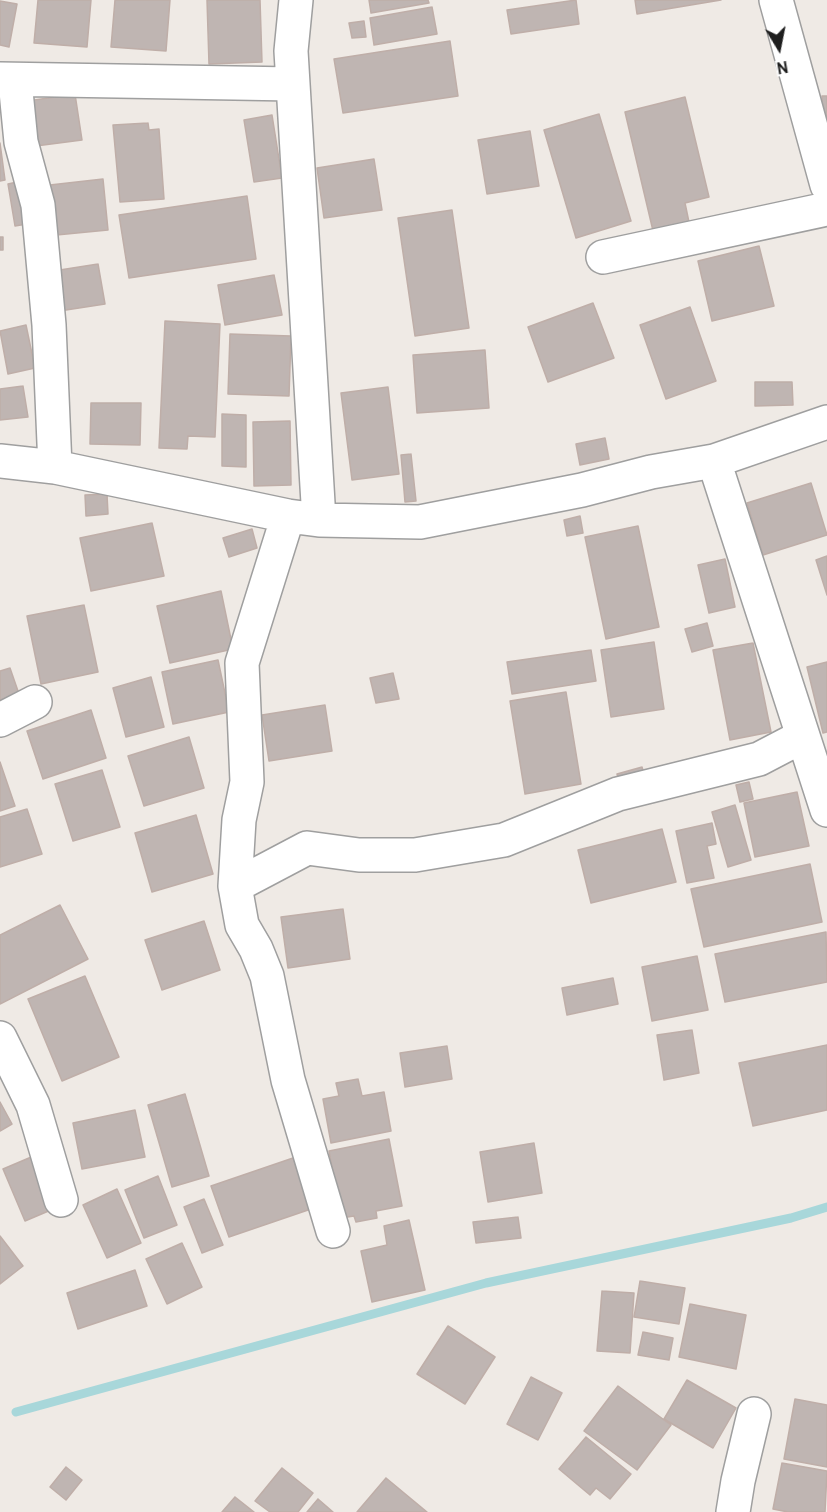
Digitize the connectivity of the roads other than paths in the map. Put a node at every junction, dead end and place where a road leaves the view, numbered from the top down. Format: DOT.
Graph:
graph roads {
  1 [pos="296,0"];
  2 [pos="776,0"];
  3 [pos="7,80"];
  4 [pos="293,84"];
  5 [pos="827,185"];
  6 [pos="827,209"];
  7 [pos="603,257"];
  8 [pos="827,422"];
  9 [pos="0,461"];
  10 [pos="714,461"];
  11 [pos="55,466"];
  12 [pos="304,518"];
  13 [pos="35,702"];
  14 [pos="0,720"];
  15 [pos="803,736"];
  16 [pos="827,810"];
  17 [pos="235,886"];
  18 [pos="0,1038"];
  19 [pos="62,1200"];
  20 [pos="333,1231"];
  21 [pos="754,1414"];
  22 [pos="733,1512"];
  1 -- 4 [label="street"];
  2 -- 5 [label="street"];
  3 -- 4 [label="street"];
  3 -- 11 [label="street"];
  4 -- 12 [label="street"];
  6 -- 7 [label="street"];
  8 -- 10 [label="street"];
  9 -- 11 [label="street"];
  10 -- 12 [label="street"];
  10 -- 15 [label="street"];
  11 -- 12 [label="street"];
  12 -- 17 [label="street"];
  13 -- 14 [label="street"];
  15 -- 16 [label="street"];
  15 -- 17 [label="street"];
  17 -- 20 [label="street"];
  18 -- 19 [label="street"];
  21 -- 22 [label="street"];
}
